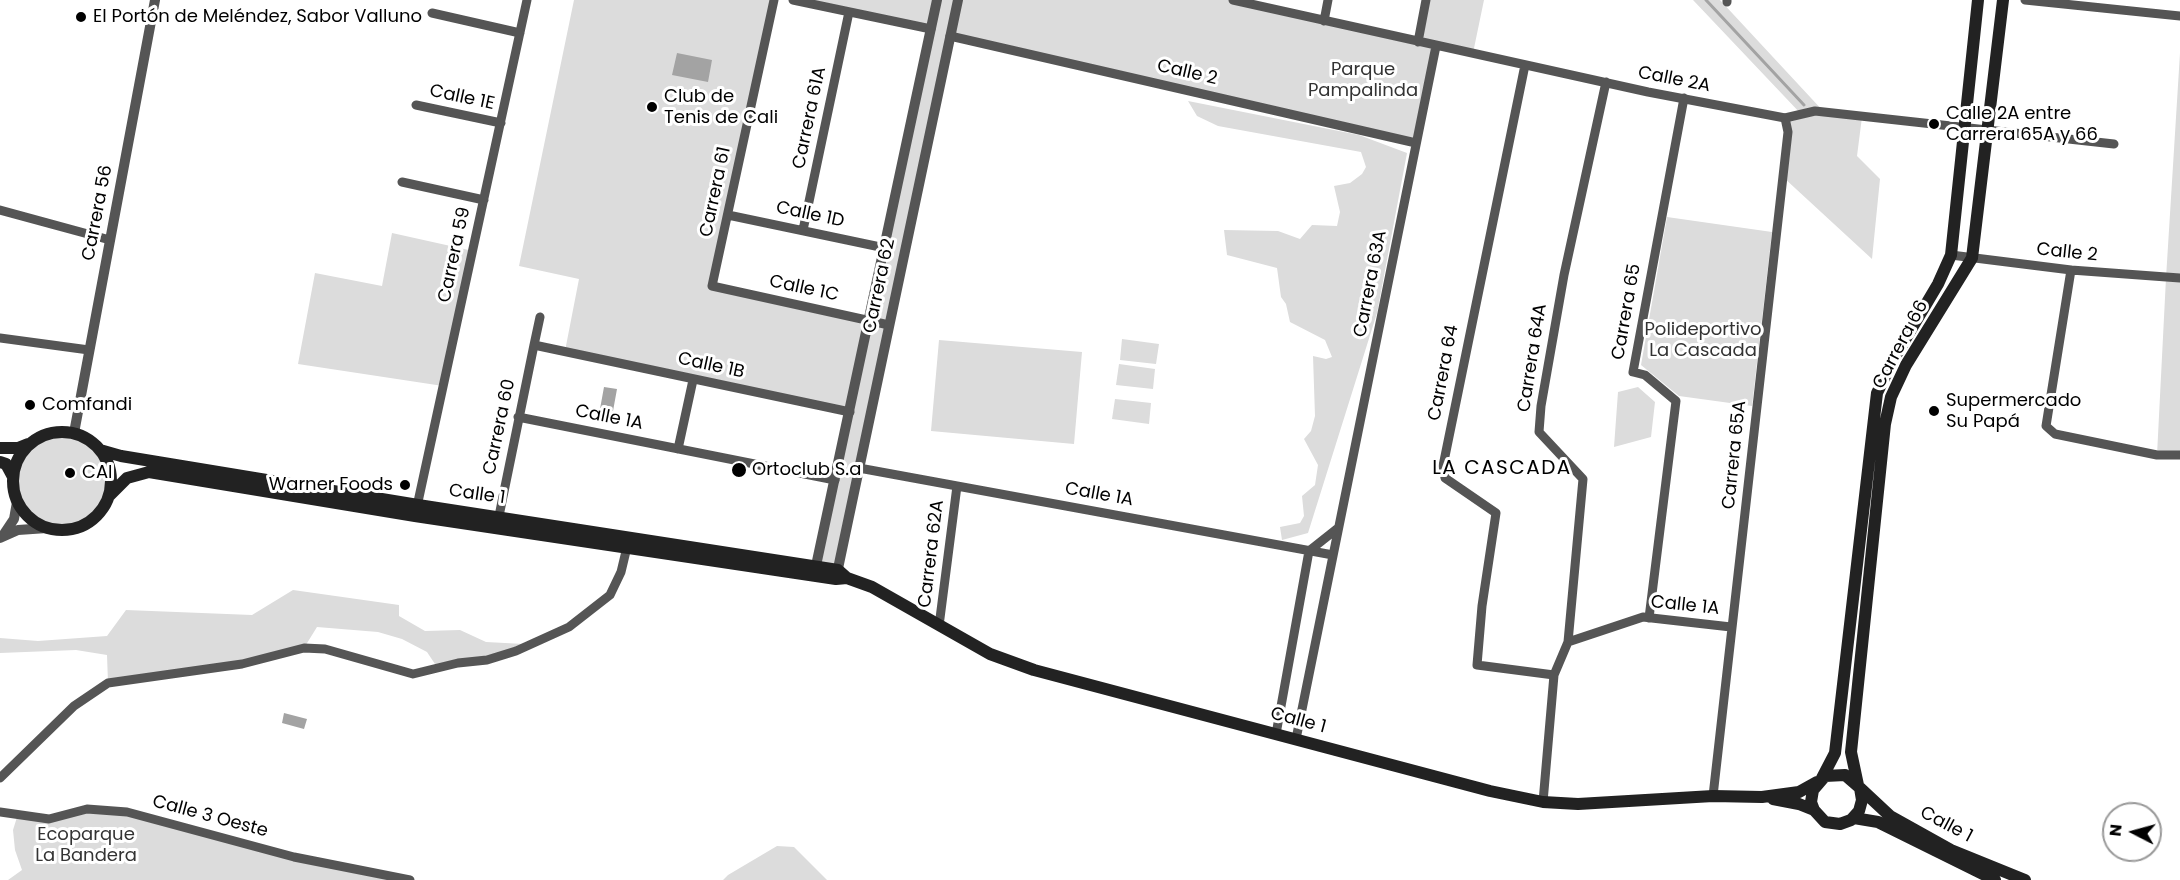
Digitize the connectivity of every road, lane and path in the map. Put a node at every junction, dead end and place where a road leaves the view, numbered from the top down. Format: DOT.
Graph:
graph roads {
  1 [pos="155,0"];
  2 [pos="527,0"];
  3 [pos="774,0"];
  4 [pos="793,0"];
  5 [pos="937,0"];
  6 [pos="958,0"];
  7 [pos="1235,0"];
  8 [pos="1328,0"];
  9 [pos="1426,0"];
  10 [pos="1978,0"];
  11 [pos="2003,0"];
  12 [pos="2025,0"];
  13 [pos="2094,4"];
  14 [pos="849,12"];
  15 [pos="432,13"];
  16 [pos="2180,16"];
  17 [pos="1324,21"];
  18 [pos="931,29"];
  19 [pos="520,33"];
  20 [pos="951,36"];
  21 [pos="1418,42"];
  22 [pos="1436,46"];
  23 [pos="1525,65"];
  24 [pos="1606,82"];
  25 [pos="1684,98"];
  26 [pos="416,105"];
  27 [pos="1785,118"];
  28 [pos="501,123"];
  29 [pos="1964,127"];
  30 [pos="1987,130"];
  31 [pos="907,143"];
  32 [pos="1416,143"];
  33 [pos="2114,144"];
  34 [pos="927,147"];
  35 [pos="402,182"];
  36 [pos="484,200"];
  37 [pos="0,210"];
  38 [pos="728,215"];
  39 [pos="803,230"];
  40 [pos="110,240"];
  41 [pos="885,248"];
  42 [pos="1951,255"];
  43 [pos="1972,258"];
  44 [pos="2071,270"];
  45 [pos="2180,278"];
  46 [pos="712,286"];
  47 [pos="540,317"];
  48 [pos="870,321"];
  49 [pos="889,326"];
  50 [pos="0,338"];
  51 [pos="534,345"];
  52 [pos="89,350"];
  53 [pos="693,380"];
  54 [pos="850,412"];
  55 [pos="518,417"];
  56 [pos="74,433"];
  57 [pos="32,442"];
  58 [pos="0,448"];
  59 [pos="678,449"];
  60 [pos="100,450"];
  61 [pos="2180,455"];
  62 [pos="0,462"];
  63 [pos="858,468"];
  64 [pos="13,477"];
  65 [pos="836,480"];
  66 [pos="957,486"];
  67 [pos="109,496"];
  68 [pos="17,502"];
  69 [pos="416,511"];
  70 [pos="499,516"];
  71 [pos="47,528"];
  72 [pos="1338,528"];
  73 [pos="0,538"];
  74 [pos="627,548"];
  75 [pos="1309,550"];
  76 [pos="1333,555"];
  77 [pos="815,571"];
  78 [pos="840,576"];
  79 [pos="1649,618"];
  80 [pos="939,626"];
  81 [pos="1731,627"];
  82 [pos="1568,642"];
  83 [pos="1554,675"];
  84 [pos="1276,734"];
  85 [pos="1296,739"];
  86 [pos="0,778"];
  87 [pos="1820,780"];
  88 [pos="1859,787"];
  89 [pos="1713,796"];
  90 [pos="1762,797"];
  91 [pos="1543,801"];
  92 [pos="1814,810"];
  93 [pos="0,812"];
  94 [pos="1854,818"];
  95 [pos="410,880"];
  96 [pos="1995,880"];
  97 [pos="2025,880"];
  1 -- 40 [label="street, Carrera 56"];
  2 -- 19 [label="street, Carrera 59"];
  3 -- 38 [label="street, Carrera 61"];
  4 -- 14 [label="street"];
  5 -- 18 [label="street, Carrera 62"];
  6 -- 20 [label="street, Carrera 62"];
  7 -- 17 [label="street, Calle 2A"];
  8 -- 17 [label="street"];
  9 -- 21 [label="street"];
  10 -- 29 [label="main road, Carrera 66"];
  11 -- 30 [label="main road, Carrera 66"];
  12 -- 13 [label="street"];
  13 -- 16 [label="street"];
  14 -- 18 [label="street"];
  14 -- 39 [label="street, Carrera 61A"];
  15 -- 19 [label="street"];
  17 -- 21 [label="street, Calle 2A"];
  18 -- 31 [label="street, Carrera 62"];
  19 -- 28 [label="street, Carrera 59"];
  20 -- 32 [label="street, Calle 2"];
  20 -- 34 [label="street, Carrera 62"];
  21 -- 22 [label="street, Calle 2A"];
  22 -- 23 [label="street, Calle 2A"];
  22 -- 32 [label="street, Carrera 63A"];
  23 -- 24 [label="street, Calle 2A"];
  23 -- 83 [label="street, Carrera 64"];
  24 -- 25 [label="street, Calle 2A"];
  24 -- 82 [label="street, Carrera 64A"];
  25 -- 27 [label="street, Calle 2A"];
  25 -- 79 [label="street, Carrera 65"];
  26 -- 28 [label="street, Calle 1E"];
  27 -- 29 [label="street, Calle 2A"];
  27 -- 81 [label="street, Carrera 65A"];
  28 -- 36 [label="street, Carrera 59"];
  29 -- 30 [label="street, Calle 2A"];
  29 -- 42 [label="main road, Carrera 66"];
  30 -- 33 [label="street, Calle 2A"];
  30 -- 43 [label="main road, Carrera 66"];
  31 -- 34 [label="street"];
  31 -- 41 [label="street, Carrera 62"];
  32 -- 72 [label="street, Carrera 63A"];
  34 -- 49 [label="street, Carrera 62"];
  35 -- 36 [label="street"];
  36 -- 69 [label="street, Carrera 59"];
  37 -- 40 [label="street"];
  38 -- 39 [label="street, Calle 1D"];
  38 -- 46 [label="street, Carrera 61"];
  39 -- 41 [label="street, Calle 1D"];
  40 -- 52 [label="street, Carrera 56"];
  41 -- 48 [label="street, Carrera 62"];
  42 -- 43 [label="street, Calle 2"];
  42 -- 87 [label="main road, Carrera 66"];
  43 -- 44 [label="street, Calle 2"];
  43 -- 88 [label="main road, Carrera 66"];
  44 -- 45 [label="street, Calle 2"];
  44 -- 61 [label="street"];
  46 -- 48 [label="street, Calle 1C"];
  47 -- 51 [label="street, Carrera 60"];
  48 -- 49 [label="street, Calle 1C"];
  48 -- 54 [label="street, Carrera 62"];
  49 -- 63 [label="street, Carrera 62"];
  50 -- 52 [label="street"];
  51 -- 53 [label="street, Calle 1B"];
  51 -- 55 [label="street, Carrera 60"];
  52 -- 56 [label="street, Carrera 56"];
  53 -- 54 [label="street, Calle 1B"];
  53 -- 59 [label="street"];
  54 -- 65 [label="street, Carrera 62"];
  55 -- 59 [label="street, Calle 1A"];
  55 -- 70 [label="street, Carrera 60"];
  56 -- 57 [label="main road"];
  56 -- 60 [label="main road"];
  57 -- 58 [label="main road"];
  57 -- 64 [label="main road"];
  59 -- 65 [label="street, Calle 1A"];
  60 -- 67 [label="main road"];
  60 -- 69 [label="main road, Calle 1"];
  62 -- 64 [label="main road"];
  63 -- 66 [label="street, Calle 1A"];
  63 -- 78 [label="street, Carrera 62"];
  64 -- 68 [label="main road"];
  65 -- 77 [label="street, Carrera 62"];
  66 -- 75 [label="street, Calle 1A"];
  66 -- 80 [label="street, Carrera 62A"];
  67 -- 69 [label="main road, Calle 1"];
  67 -- 71 [label="main road"];
  68 -- 71 [label="main road"];
  68 -- 73 [label="street"];
  69 -- 70 [label="main road, Calle 1"];
  69 -- 74 [label="main road, Calle 1"];
  70 -- 77 [label="main road, Calle 1"];
  71 -- 73 [label="street"];
  72 -- 75 [label="street"];
  72 -- 76 [label="street, Carrera 63A"];
  74 -- 77 [label="main road, Calle 1"];
  74 -- 86 [label="street"];
  75 -- 76 [label="street, Calle 1A"];
  75 -- 84 [label="street"];
  76 -- 85 [label="street, Carrera 63A"];
  77 -- 78 [label="main road, Calle 1"];
  78 -- 80 [label="main road, Calle 1"];
  79 -- 81 [label="street, Calle 1A"];
  79 -- 82 [label="street, Calle 1A"];
  80 -- 84 [label="main road, Calle 1"];
  81 -- 89 [label="street, Carrera 65A"];
  82 -- 83 [label="street, Carrera 64A"];
  83 -- 91 [label="street, Carrera 64A"];
  84 -- 85 [label="main road, Calle 1"];
  85 -- 91 [label="main road, Calle 1"];
  87 -- 88 [label="main road"];
  87 -- 90 [label="main road, Calle 1"];
  87 -- 92 [label="main road"];
  88 -- 94 [label="main road"];
  88 -- 97 [label="main road, Calle 1"];
  89 -- 90 [label="main road, Calle 1"];
  89 -- 91 [label="main road, Calle 1"];
  90 -- 92 [label="main road, Calle 1"];
  92 -- 94 [label="main road"];
  93 -- 95 [label="street, Calle 3 Oeste"];
  94 -- 96 [label="main road, Calle 1"];
}
